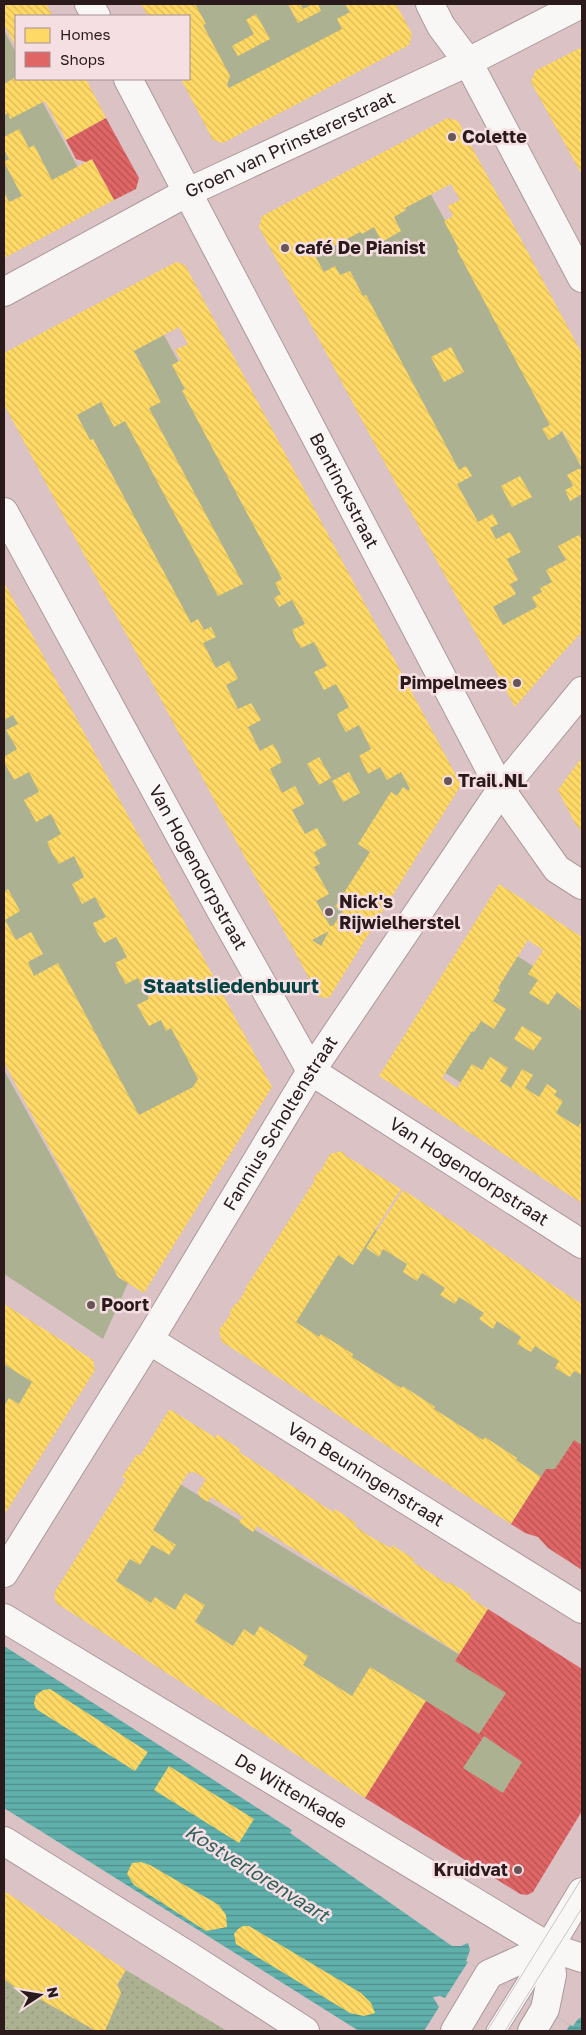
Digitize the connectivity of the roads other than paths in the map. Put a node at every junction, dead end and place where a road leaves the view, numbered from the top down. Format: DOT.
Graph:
graph roads {
  1 [pos="89,4"];
  2 [pos="430,4"];
  3 [pos="581,4"];
  4 [pos="95,15"];
  5 [pos="468,62"];
  6 [pos="129,80"];
  7 [pos="186,193"];
  8 [pos="582,278"];
  9 [pos="4,292"];
  10 [pos="4,512"];
  11 [pos="582,691"];
  12 [pos="502,790"];
  13 [pos="582,885"];
  14 [pos="311,1071"];
  15 [pos="582,1244"];
  16 [pos="149,1340"];
  17 [pos="4,1573"];
  18 [pos="582,1609"];
  19 [pos="4,1618"];
  20 [pos="4,1841"];
  21 [pos="582,1892"];
  22 [pos="549,1947"];
  23 [pos="582,1958"];
  24 [pos="538,2020"];
  25 [pos="305,2031"];
  26 [pos="455,2031"];
  27 [pos="496,2031"];
  1 -- 4 [label="street"];
  2 -- 5 [label="street"];
  3 -- 5 [label="street, Groen van Prinstererstraat"];
  5 -- 7 [label="street, Groen van Prinstererstraat"];
  5 -- 8 [label="street"];
  6 -- 7 [label="street, Bentinckstraat"];
  7 -- 9 [label="street, Groen van Prinstererstraat"];
  7 -- 12 [label="street, Bentinckstraat"];
  10 -- 14 [label="street, Van Hogendorpstraat"];
  11 -- 12 [label="street, Fannius Scholtenstraat"];
  12 -- 13 [label="street, Bentinckstraat"];
  12 -- 14 [label="street, Fannius Scholtenstraat"];
  14 -- 15 [label="street, Van Hogendorpstraat"];
  14 -- 16 [label="street, Fannius Scholtenstraat"];
  16 -- 17 [label="street, Fannius Scholtenstraat"];
  16 -- 18 [label="street, Van Beuningenstraat"];
  19 -- 22 [label="street, De Wittenkade"];
  20 -- 25 [label="street"];
  21 -- 22 [label="street"];
  22 -- 23 [label="street, De Wittenkade"];
  22 -- 24 [label="street"];
  22 -- 26 [label="street"];
  22 -- 27 [label="lane"];
}
